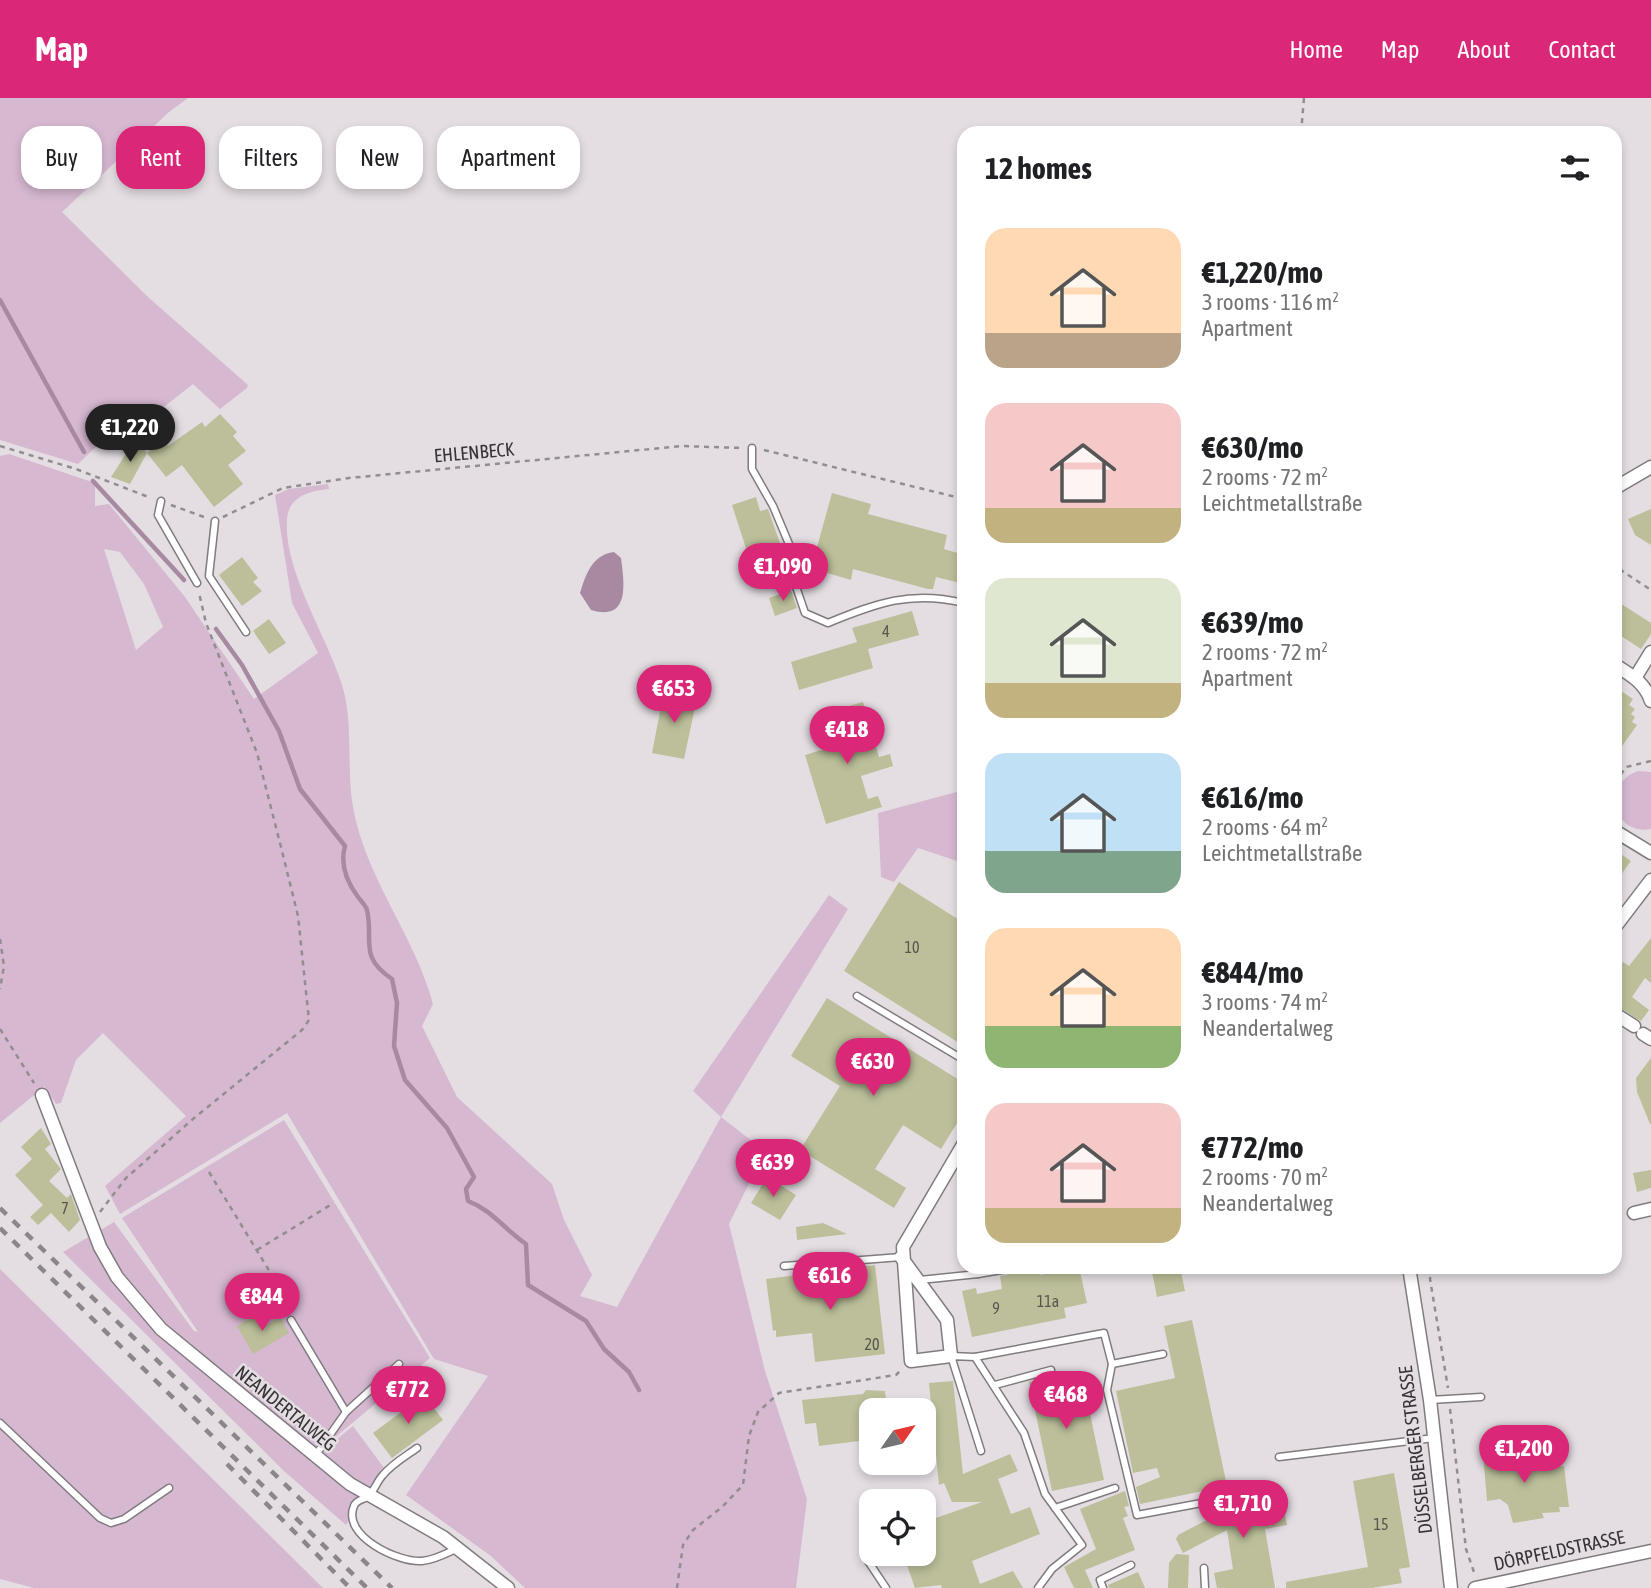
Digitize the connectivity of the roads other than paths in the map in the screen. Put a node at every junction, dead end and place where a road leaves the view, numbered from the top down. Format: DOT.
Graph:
graph roads {
  1 [pos="752,449"];
  2 [pos="1651,467"];
  3 [pos="1622,484"];
  4 [pos="161,502"];
  5 [pos="215,521"];
  6 [pos="197,583"];
  7 [pos="957,601"];
  8 [pos="246,632"];
  9 [pos="1651,652"];
  10 [pos="1622,670"];
  11 [pos="1635,678"];
  12 [pos="1651,701"];
  13 [pos="1622,835"];
  14 [pos="1651,853"];
  15 [pos="1651,880"];
  16 [pos="1622,918"];
  17 [pos="857,996"];
  18 [pos="1622,1019"];
  19 [pos="1643,1033"];
  20 [pos="957,1056"];
  21 [pos="42,1095"];
  22 [pos="957,1154"];
  23 [pos="1651,1209"];
  24 [pos="1634,1213"];
  25 [pos="901,1257"];
  26 [pos="784,1266"];
  27 [pos="957,1274"];
  28 [pos="1410,1274"];
  29 [pos="920,1280"];
  30 [pos="291,1320"];
  31 [pos="1163,1354"];
  32 [pos="951,1356"];
  33 [pos="975,1357"];
  34 [pos="399,1364"];
  35 [pos="1112,1364"];
  36 [pos="1051,1370"];
  37 [pos="995,1385"];
  38 [pos="1481,1397"];
  39 [pos="1430,1400"];
  40 [pos="346,1412"];
  41 [pos="0,1423"];
  42 [pos="1434,1438"];
  43 [pos="418,1448"];
  44 [pos="981,1451"];
  45 [pos="315,1456"];
  46 [pos="1279,1457"];
  47 [pos="169,1488"];
  48 [pos="1115,1488"];
  49 [pos="369,1496"];
  50 [pos="1207,1502"];
  51 [pos="1055,1508"];
  52 [pos="459,1548"];
  53 [pos="1651,1550"];
  54 [pos="1131,1564"];
  55 [pos="871,1566"];
  56 [pos="1204,1568"];
  57 [pos="508,1588"];
  58 [pos="886,1588"];
  59 [pos="1038,1588"];
  60 [pos="1103,1588"];
  61 [pos="1205,1588"];
  62 [pos="1451,1588"];
  63 [pos="1477,1588"];
  1 -- 7 [label="lane"];
  2 -- 3 [label="street"];
  4 -- 6 [label="lane"];
  5 -- 8 [label="lane"];
  9 -- 11 [label="street"];
  10 -- 11 [label="street"];
  11 -- 12 [label="street"];
  13 -- 14 [label="street"];
  15 -- 16 [label="street"];
  17 -- 20 [label="lane"];
  18 -- 19 [label="street"];
  21 -- 45 [label="street, NEANDERTALWEG"];
  22 -- 25 [label="street"];
  23 -- 24 [label="street"];
  25 -- 26 [label="lane"];
  25 -- 29 [label="street"];
  25 -- 32 [label="street"];
  27 -- 29 [label="lane"];
  28 -- 39 [label="street, DÜSSELBERGER STRASSE"];
  29 -- 32 [label="street"];
  30 -- 40 [label="lane"];
  31 -- 35 [label="lane"];
  32 -- 33 [label="lane"];
  32 -- 44 [label="lane"];
  33 -- 35 [label="lane"];
  33 -- 37 [label="lane"];
  34 -- 40 [label="lane"];
  35 -- 50 [label="lane"];
  36 -- 37 [label="lane"];
  37 -- 51 [label="lane"];
  38 -- 39 [label="lane"];
  39 -- 42 [label="street, DÜSSELBERGER STRASSE"];
  40 -- 45 [label="lane"];
  41 -- 47 [label="lane"];
  42 -- 46 [label="lane"];
  42 -- 62 [label="street, DÜSSELBERGER STRASSE"];
  43 -- 49 [label="lane"];
  45 -- 49 [label="street, NEANDERTALWEG"];
  48 -- 51 [label="lane"];
  49 -- 52 [label="street, NEANDERTALWEG"];
  49 -- 52 [label="lane"];
  51 -- 59 [label="lane"];
  52 -- 57 [label="street, NEANDERTALWEG"];
  53 -- 63 [label="street, DÖRPFELDSTRASSE"];
  54 -- 60 [label="lane"];
  55 -- 58 [label="lane"];
  56 -- 61 [label="lane"];
}
